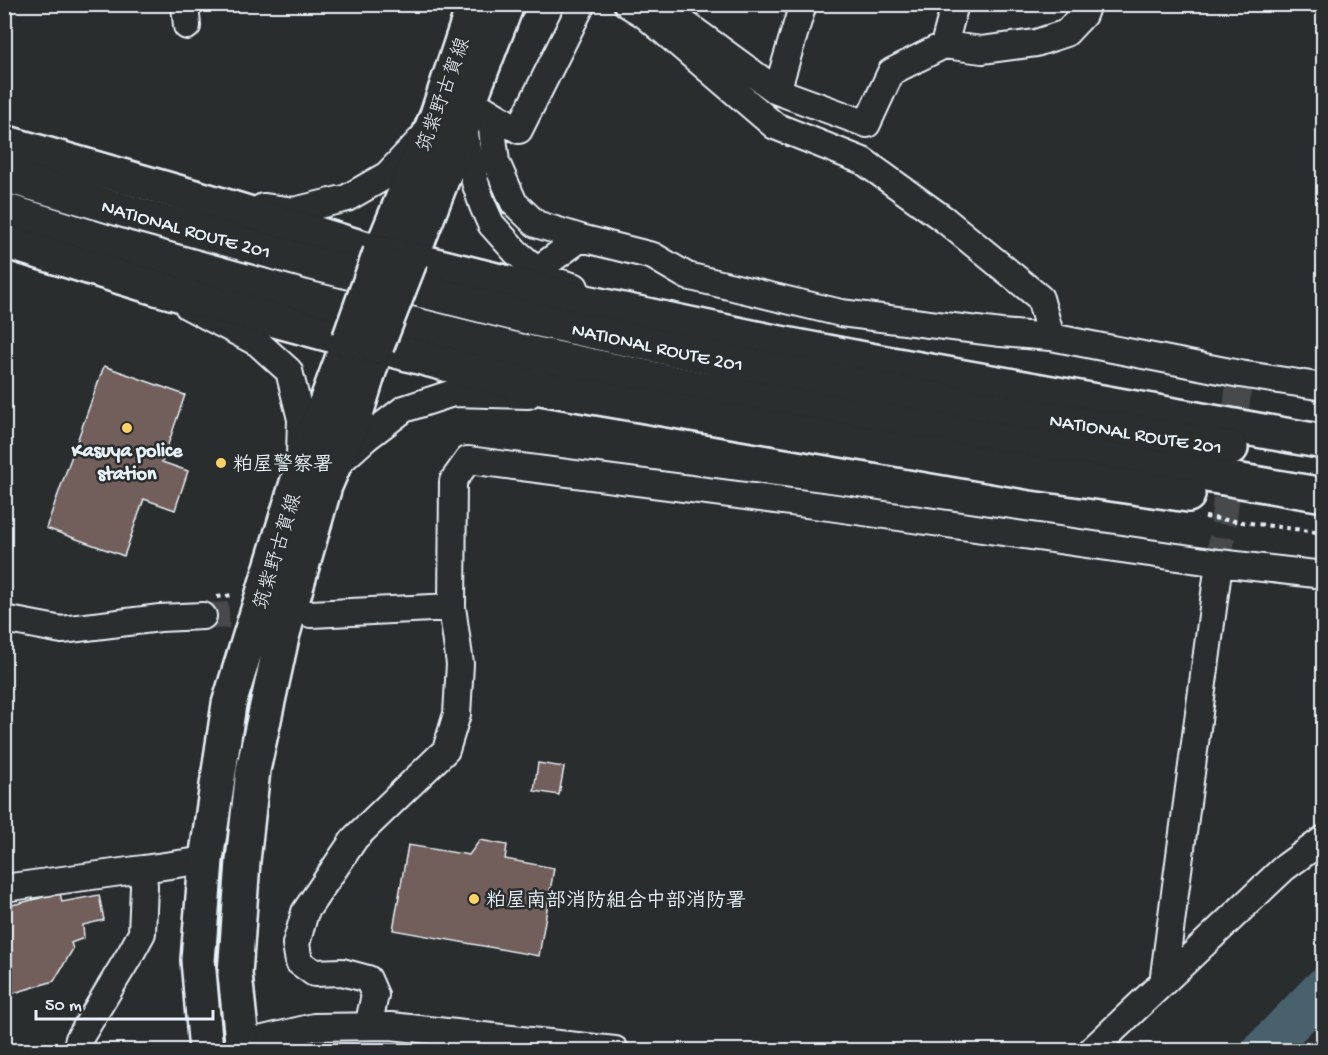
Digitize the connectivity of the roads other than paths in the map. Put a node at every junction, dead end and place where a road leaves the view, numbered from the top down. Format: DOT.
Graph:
graph roads {
  1 [pos="474,4"];
  2 [pos="507,4"];
  3 [pos="582,4"];
  4 [pos="627,4"];
  5 [pos="658,4"];
  6 [pos="803,4"];
  7 [pos="955,4"];
  8 [pos="1087,4"];
  9 [pos="944,45"];
  10 [pos="777,91"];
  11 [pos="465,113"];
  12 [pos="4,142"];
  13 [pos="4,175"];
  14 [pos="209,201"];
  15 [pos="4,210"];
  16 [pos="581,238"];
  17 [pos="4,242"];
  18 [pos="396,256"];
  19 [pos="537,270"];
  20 [pos="156,288"];
  21 [pos="1051,337"];
  22 [pos="363,343"];
  23 [pos="780,343"];
  24 [pos="1323,387"];
  25 [pos="594,397"];
  26 [pos="1323,442"];
  27 [pos="1323,463"];
  28 [pos="334,466"];
  29 [pos="300,474"];
  30 [pos="1323,495"];
  31 [pos="1323,514"];
  32 [pos="1219,563"];
  33 [pos="1323,575"];
  34 [pos="452,607"];
  35 [pos="311,614"];
  36 [pos="204,616"];
  37 [pos="4,619"];
  38 [pos="1323,838"];
  39 [pos="206,860"];
  40 [pos="142,868"];
  41 [pos="4,888"];
  42 [pos="1163,983"];
  43 [pos="368,1026"];
  44 [pos="232,1048"];
  45 [pos="76,1050"];
  46 [pos="206,1050"];
  47 [pos="615,1050"];
  48 [pos="1092,1050"];
  1 -- 11 [label="main road, 筑紫野古賀線"];
  2 -- 11 [label="main road, 筑紫野古賀線"];
  3 -- 11 [label="street"];
  4 -- 21 [label="street"];
  5 -- 10 [label="street"];
  6 -- 10 [label="street"];
  7 -- 9 [label="street"];
  8 -- 9 [label="street"];
  9 -- 10 [label="street"];
  11 -- 14 [label="street"];
  11 -- 16 [label="street"];
  11 -- 18 [label="main road, 筑紫野古賀線"];
  11 -- 19 [label="street"];
  12 -- 14 [label="main road"];
  13 -- 27 [label="main road, NATIONAL ROUTE 201"];
  14 -- 18 [label="main road"];
  15 -- 30 [label="main road, NATIONAL ROUTE 201"];
  16 -- 19 [label="street"];
  16 -- 21 [label="street"];
  17 -- 20 [label="main road"];
  18 -- 22 [label="main road, 筑紫野古賀線, bridge"];
  18 -- 23 [label="main road"];
  19 -- 23 [label="street"];
  20 -- 22 [label="main road"];
  20 -- 29 [label="street"];
  21 -- 24 [label="street"];
  22 -- 25 [label="main road"];
  22 -- 28 [label="main road, 筑紫野古賀線"];
  22 -- 29 [label="main road, 筑紫野古賀線"];
  23 -- 26 [label="main road"];
  25 -- 28 [label="street"];
  25 -- 31 [label="main road"];
  28 -- 44 [label="main road, 筑紫野古賀線"];
  29 -- 39 [label="main road, 筑紫野古賀線"];
  32 -- 33 [label="street"];
  32 -- 34 [label="street"];
  32 -- 42 [label="street"];
  34 -- 35 [label="street"];
  34 -- 43 [label="street"];
  36 -- 37 [label="street"];
  38 -- 42 [label="street"];
  39 -- 40 [label="street"];
  39 -- 46 [label="main road, 筑紫野古賀線"];
  40 -- 41 [label="street"];
  40 -- 45 [label="street"];
  42 -- 48 [label="street"];
  43 -- 44 [label="street"];
  43 -- 47 [label="street"];
}
